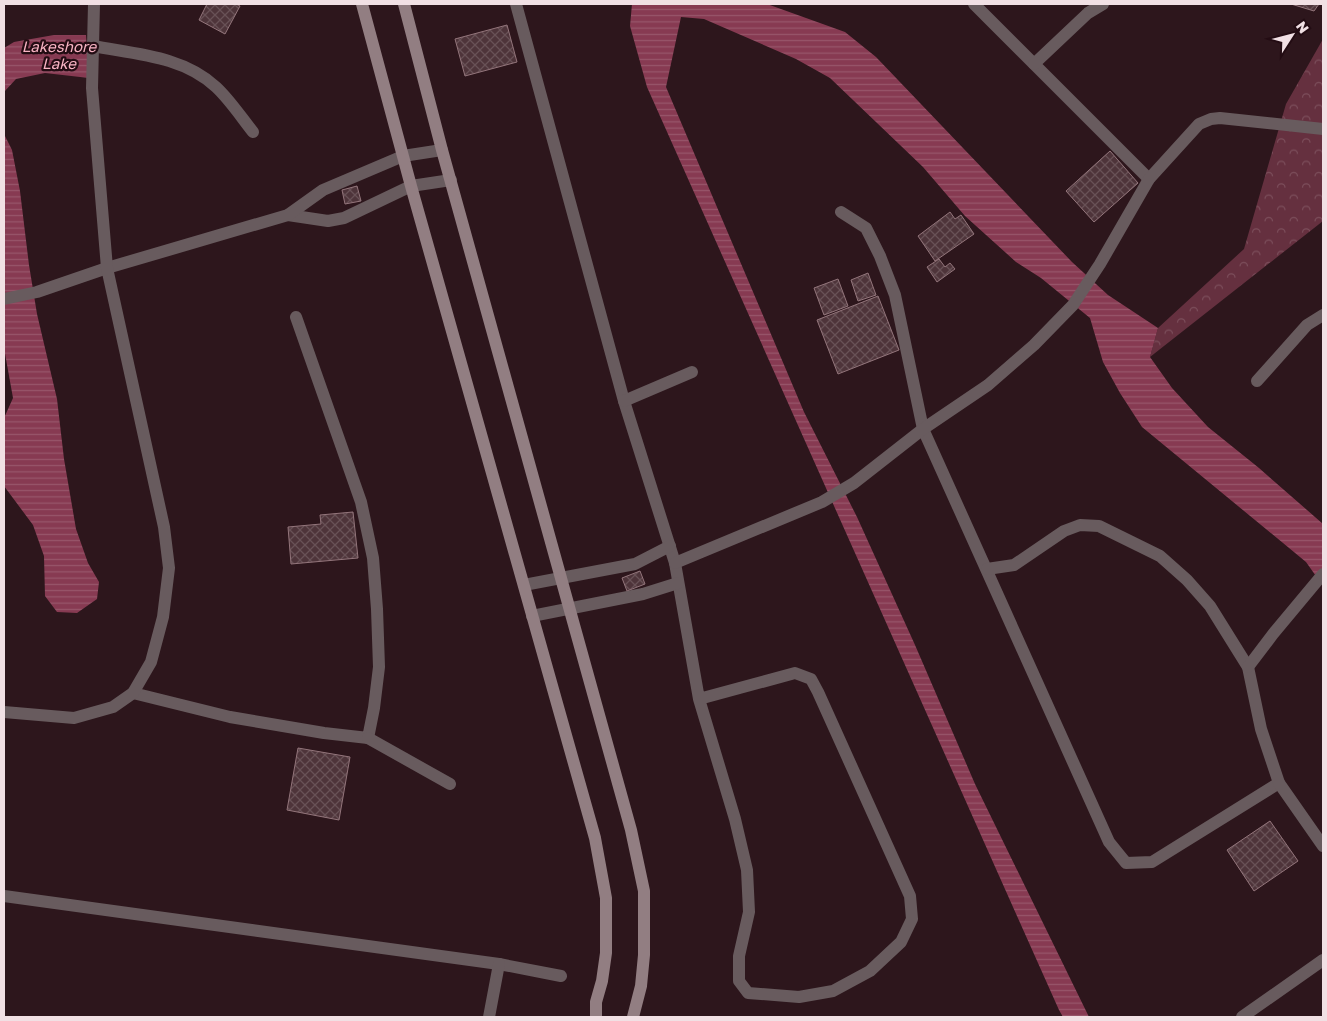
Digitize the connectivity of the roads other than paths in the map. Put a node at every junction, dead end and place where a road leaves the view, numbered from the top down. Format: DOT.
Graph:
graph roads {
  1 [pos="94,4"];
  2 [pos="362,4"];
  3 [pos="404,4"];
  4 [pos="516,4"];
  5 [pos="974,4"];
  6 [pos="1103,4"];
  7 [pos="93,46"];
  8 [pos="1034,64"];
  9 [pos="1323,129"];
  10 [pos="253,132"];
  11 [pos="442,150"];
  12 [pos="403,156"];
  13 [pos="1149,179"];
  14 [pos="451,180"];
  15 [pos="411,186"];
  16 [pos="841,212"];
  17 [pos="288,215"];
  18 [pos="107,268"];
  19 [pos="4,299"];
  20 [pos="1323,315"];
  21 [pos="296,317"];
  22 [pos="692,372"];
  23 [pos="1257,381"];
  24 [pos="624,401"];
  25 [pos="923,429"];
  26 [pos="670,546"];
  27 [pos="675,563"];
  28 [pos="987,569"];
  29 [pos="1323,574"];
  30 [pos="561,579"];
  31 [pos="678,583"];
  32 [pos="524,585"];
  33 [pos="570,610"];
  34 [pos="532,616"];
  35 [pos="1248,667"];
  36 [pos="134,693"];
  37 [pos="699,700"];
  38 [pos="4,712"];
  39 [pos="368,738"];
  40 [pos="1279,783"];
  41 [pos="450,784"];
  42 [pos="1323,846"];
  43 [pos="4,896"];
  44 [pos="1323,960"];
  45 [pos="499,964"];
  46 [pos="561,976"];
  47 [pos="489,1017"];
  48 [pos="596,1017"];
  49 [pos="633,1017"];
  50 [pos="1242,1017"];
  1 -- 7 [label="street"];
  2 -- 12 [label="street"];
  3 -- 11 [label="street"];
  4 -- 24 [label="street"];
  5 -- 8 [label="street"];
  6 -- 8 [label="street"];
  7 -- 10 [label="street"];
  7 -- 18 [label="street"];
  8 -- 13 [label="street"];
  9 -- 13 [label="street"];
  11 -- 12 [label="street"];
  11 -- 14 [label="street"];
  12 -- 15 [label="street"];
  12 -- 17 [label="street"];
  13 -- 25 [label="street"];
  14 -- 15 [label="street"];
  14 -- 30 [label="street"];
  15 -- 17 [label="street"];
  15 -- 32 [label="street"];
  16 -- 25 [label="street"];
  17 -- 18 [label="street"];
  18 -- 19 [label="street"];
  18 -- 36 [label="street"];
  20 -- 23 [label="street"];
  21 -- 39 [label="street"];
  22 -- 24 [label="street"];
  24 -- 26 [label="street"];
  25 -- 27 [label="street"];
  25 -- 28 [label="street"];
  26 -- 27 [label="street"];
  26 -- 30 [label="street"];
  27 -- 31 [label="street"];
  28 -- 35 [label="street"];
  28 -- 40 [label="street"];
  29 -- 35 [label="street"];
  30 -- 32 [label="street"];
  30 -- 33 [label="street"];
  31 -- 33 [label="street"];
  31 -- 37 [label="street"];
  32 -- 34 [label="street"];
  33 -- 34 [label="street"];
  33 -- 49 [label="street"];
  34 -- 48 [label="street"];
  35 -- 40 [label="street"];
  36 -- 38 [label="street"];
  36 -- 39 [label="street"];
  37 -- 37 [label="street"];
  39 -- 41 [label="street"];
  40 -- 42 [label="street"];
  43 -- 45 [label="street"];
  44 -- 50 [label="street"];
  45 -- 46 [label="street"];
  45 -- 47 [label="street"];
}
